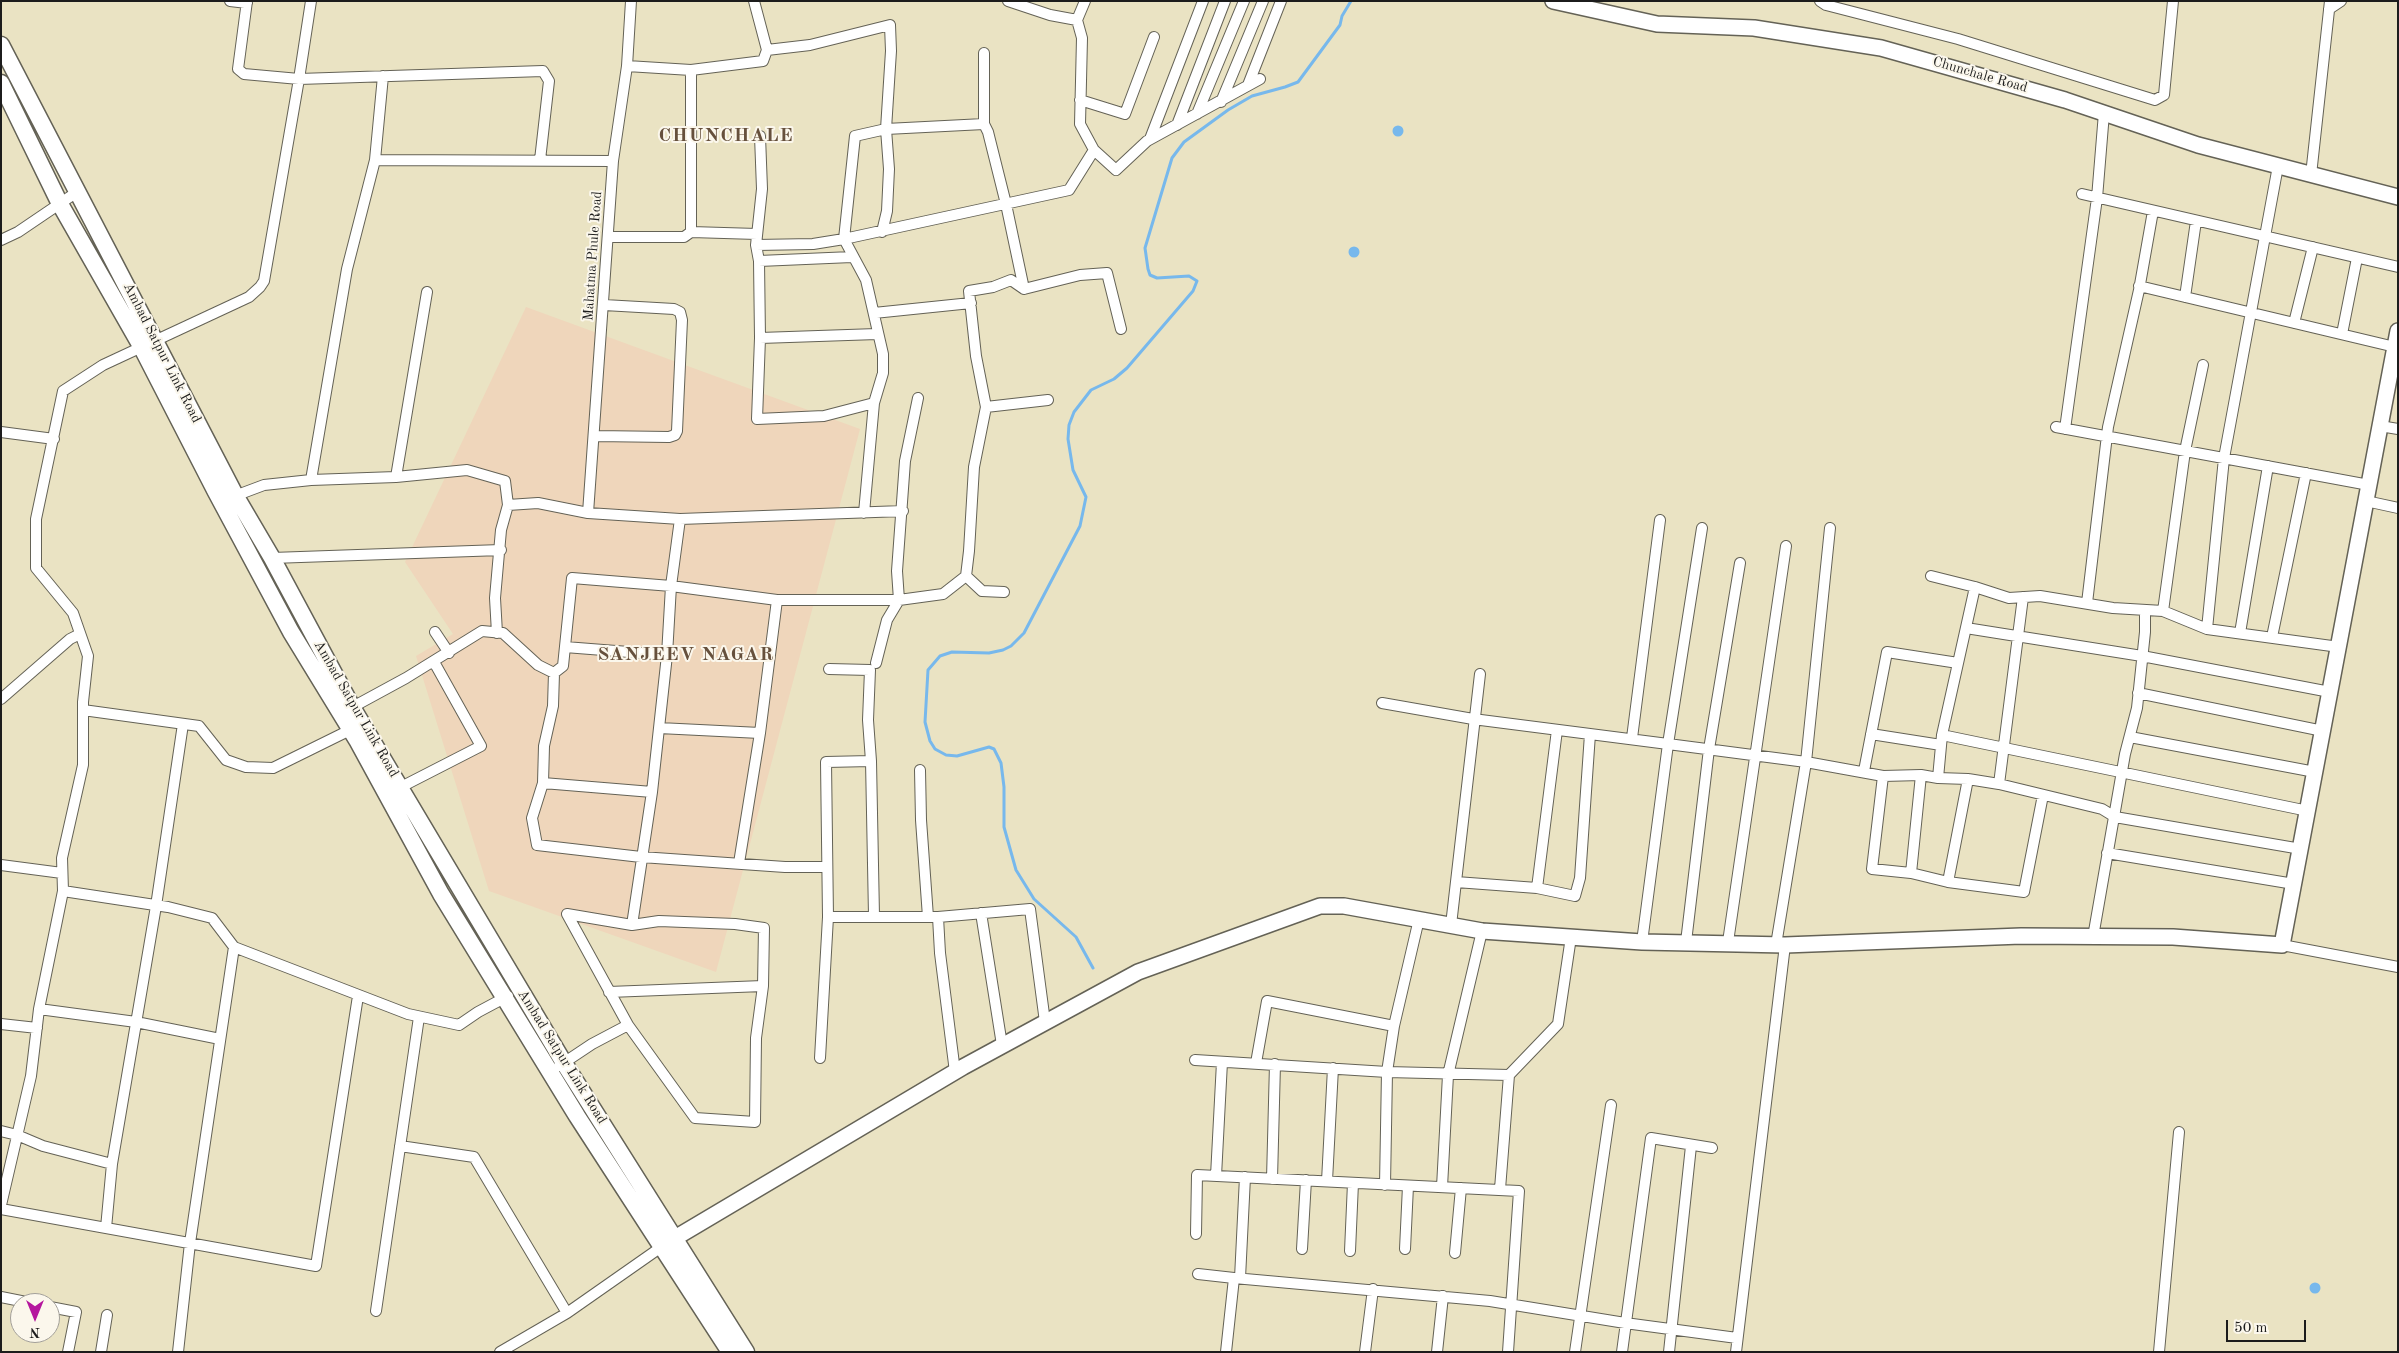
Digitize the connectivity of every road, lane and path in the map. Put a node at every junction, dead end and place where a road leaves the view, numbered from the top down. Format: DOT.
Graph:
graph roads {
  1 [pos="230,1"];
  2 [pos="311,1"];
  3 [pos="631,1"];
  4 [pos="754,1"];
  5 [pos="1008,1"];
  6 [pos="1085,1"];
  7 [pos="1203,1"];
  8 [pos="1225,1"];
  9 [pos="1244,1"];
  10 [pos="1263,1"];
  11 [pos="1281,1"];
  12 [pos="1553,1"];
  13 [pos="1820,1"];
  14 [pos="2173,1"];
  15 [pos="2341,1"];
  16 [pos="247,2"];
  17 [pos="2329,5"];
  18 [pos="1078,20"];
  19 [pos="1154,37"];
  20 [pos="1,45"];
  21 [pos="767,50"];
  22 [pos="984,53"];
  23 [pos="627,66"];
  24 [pos="691,70"];
  25 [pos="383,76"];
  26 [pos="1260,78"];
  27 [pos="299,79"];
  28 [pos="1,83"];
  29 [pos="1248,86"];
  30 [pos="1080,100"];
  31 [pos="1221,102"];
  32 [pos="1197,114"];
  33 [pos="2104,114"];
  34 [pos="984,124"];
  35 [pos="1177,125"];
  36 [pos="886,129"];
  37 [pos="760,136"];
  38 [pos="1150,139"];
  39 [pos="1094,150"];
  40 [pos="375,160"];
  41 [pos="540,160"];
  42 [pos="613,161"];
  43 [pos="2278,166"];
  44 [pos="2311,175"];
  45 [pos="77,192"];
  46 [pos="2082,194"];
  47 [pos="2398,197"];
  48 [pos="2097,198"];
  49 [pos="60,204"];
  50 [pos="1006,204"];
  51 [pos="2153,211"];
  52 [pos="2196,221"];
  53 [pos="691,232"];
  54 [pos="882,232"];
  55 [pos="757,234"];
  56 [pos="608,237"];
  57 [pos="2267,237"];
  58 [pos="844,239"];
  59 [pos="1,240"];
  60 [pos="756,245"];
  61 [pos="2313,247"];
  62 [pos="852,257"];
  63 [pos="2357,258"];
  64 [pos="758,261"];
  65 [pos="2398,267"];
  66 [pos="2139,286"];
  67 [pos="1024,289"];
  68 [pos="427,292"];
  69 [pos="2185,297"];
  70 [pos="971,303"];
  71 [pos="604,305"];
  72 [pos="874,313"];
  73 [pos="2250,313"];
  74 [pos="2294,323"];
  75 [pos="1121,329"];
  76 [pos="2398,331"];
  77 [pos="877,334"];
  78 [pos="2342,334"];
  79 [pos="760,338"];
  80 [pos="149,342"];
  81 [pos="2395,347"];
  82 [pos="2203,365"];
  83 [pos="918,398"];
  84 [pos="1048,400"];
  85 [pos="874,403"];
  86 [pos="986,408"];
  87 [pos="2380,426"];
  88 [pos="2398,429"];
  89 [pos="1,432"];
  90 [pos="595,436"];
  91 [pos="2107,437"];
  92 [pos="54,439"];
  93 [pos="2185,451"];
  94 [pos="2224,458"];
  95 [pos="2268,466"];
  96 [pos="2306,473"];
  97 [pos="396,477"];
  98 [pos="311,480"];
  99 [pos="2369,484"];
  100 [pos="228,499"];
  101 [pos="2366,501"];
  102 [pos="508,505"];
  103 [pos="2398,508"];
  104 [pos="903,512"];
  105 [pos="588,513"];
  106 [pos="864,513"];
  107 [pos="680,520"];
  108 [pos="1660,520"];
  109 [pos="1702,528"];
  110 [pos="1830,528"];
  111 [pos="1786,546"];
  112 [pos="501,550"];
  113 [pos="272,558"];
  114 [pos="1740,563"];
  115 [pos="966,576"];
  116 [pos="1930,576"];
  117 [pos="671,586"];
  118 [pos="1975,587"];
  119 [pos="1004,592"];
  120 [pos="2023,597"];
  121 [pos="777,600"];
  122 [pos="899,600"];
  123 [pos="2087,603"];
  124 [pos="2145,610"];
  125 [pos="2163,612"];
  126 [pos="1966,628"];
  127 [pos="2207,629"];
  128 [pos="435,632"];
  129 [pos="497,632"];
  130 [pos="2240,633"];
  131 [pos="80,634"];
  132 [pos="2018,636"];
  133 [pos="2272,637"];
  134 [pos="566,647"];
  135 [pos="2339,647"];
  136 [pos="449,653"];
  137 [pos="667,655"];
  138 [pos="2142,656"];
  139 [pos="434,662"];
  140 [pos="876,663"];
  141 [pos="1958,663"];
  142 [pos="829,669"];
  143 [pos="554,673"];
  144 [pos="1480,674"];
  145 [pos="2330,692"];
  146 [pos="2138,693"];
  147 [pos="1,699"];
  148 [pos="1382,703"];
  149 [pos="83,710"];
  150 [pos="346,710"];
  151 [pos="1473,719"];
  152 [pos="183,724"];
  153 [pos="659,728"];
  154 [pos="350,730"];
  155 [pos="1557,730"];
  156 [pos="2323,731"];
  157 [pos="760,734"];
  158 [pos="1590,734"];
  159 [pos="1871,734"];
  160 [pos="2130,737"];
  161 [pos="1632,738"];
  162 [pos="1941,740"];
  163 [pos="1668,744"];
  164 [pos="2005,748"];
  165 [pos="1709,749"];
  166 [pos="1754,754"];
  167 [pos="871,762"];
  168 [pos="1806,762"];
  169 [pos="920,770"];
  170 [pos="1864,771"];
  171 [pos="2122,772"];
  172 [pos="2315,772"];
  173 [pos="1921,775"];
  174 [pos="1884,776"];
  175 [pos="1938,778"];
  176 [pos="1968,779"];
  177 [pos="542,783"];
  178 [pos="1999,784"];
  179 [pos="401,787"];
  180 [pos="652,792"];
  181 [pos="2044,796"];
  182 [pos="2308,811"];
  183 [pos="2115,816"];
  184 [pos="2301,849"];
  185 [pos="2107,852"];
  186 [pos="641,857"];
  187 [pos="739,863"];
  188 [pos="1,865"];
  189 [pos="826,867"];
  190 [pos="62,873"];
  191 [pos="1911,873"];
  192 [pos="1456,882"];
  193 [pos="1948,882"];
  194 [pos="2294,884"];
  195 [pos="1537,888"];
  196 [pos="63,891"];
  197 [pos="156,906"];
  198 [pos="981,913"];
  199 [pos="874,916"];
  200 [pos="828,917"];
  201 [pos="933,917"];
  202 [pos="1419,919"];
  203 [pos="632,925"];
  204 [pos="1451,925"];
  205 [pos="1482,931"];
  206 [pos="2093,936"];
  207 [pos="1571,937"];
  208 [pos="1642,942"];
  209 [pos="1686,942"];
  210 [pos="1728,942"];
  211 [pos="1781,945"];
  212 [pos="2282,945"];
  213 [pos="234,947"];
  214 [pos="2398,968"];
  215 [pos="763,986"];
  216 [pos="520,990"];
  217 [pos="609,992"];
  218 [pos="358,996"];
  219 [pos="505,998"];
  220 [pos="39,1009"];
  221 [pos="420,1017"];
  222 [pos="136,1022"];
  223 [pos="1046,1022"];
  224 [pos="1,1024"];
  225 [pos="628,1025"];
  226 [pos="1394,1026"];
  227 [pos="37,1028"];
  228 [pos="220,1038"];
  229 [pos="1002,1046"];
  230 [pos="820,1058"];
  231 [pos="1195,1060"];
  232 [pos="1222,1062"];
  233 [pos="1256,1064"];
  234 [pos="1275,1064"];
  235 [pos="557,1067"];
  236 [pos="1333,1068"];
  237 [pos="955,1072"];
  238 [pos="1387,1072"];
  239 [pos="1448,1074"];
  240 [pos="1509,1075"];
  241 [pos="1610,1105"];
  242 [pos="1,1131"];
  243 [pos="2179,1132"];
  244 [pos="17,1135"];
  245 [pos="400,1146"];
  246 [pos="1691,1146"];
  247 [pos="1712,1148"];
  248 [pos="112,1164"];
  249 [pos="1216,1176"];
  250 [pos="1244,1178"];
  251 [pos="1272,1179"];
  252 [pos="1306,1180"];
  253 [pos="1327,1181"];
  254 [pos="1354,1183"];
  255 [pos="1385,1185"];
  256 [pos="1408,1186"];
  257 [pos="1442,1186"];
  258 [pos="1461,1188"];
  259 [pos="1500,1189"];
  260 [pos="1,1207"];
  261 [pos="106,1228"];
  262 [pos="1196,1234"];
  263 [pos="669,1242"];
  264 [pos="190,1243"];
  265 [pos="1302,1249"];
  266 [pos="1405,1249"];
  267 [pos="1350,1251"];
  268 [pos="1455,1253"];
  269 [pos="1198,1274"];
  270 [pos="1237,1278"];
  271 [pos="1373,1289"];
  272 [pos="1443,1296"];
  273 [pos="1513,1304"];
  274 [pos="60,1309"];
  275 [pos="376,1311"];
  276 [pos="567,1313"];
  277 [pos="107,1315"];
  278 [pos="1581,1316"];
  279 [pos="1625,1324"];
  280 [pos="1671,1330"];
  281 [pos="1737,1338"];
  282 [pos="68,1352"];
  283 [pos="101,1352"];
  284 [pos="178,1352"];
  285 [pos="500,1352"];
  286 [pos="730,1352"];
  287 [pos="746,1352"];
  288 [pos="1226,1352"];
  289 [pos="1365,1352"];
  290 [pos="1437,1352"];
  291 [pos="1508,1352"];
  292 [pos="1576,1352"];
  293 [pos="1622,1352"];
  294 [pos="1669,1352"];
  295 [pos="1736,1352"];
  296 [pos="2159,1352"];
  1 -- 16 [label="street"];
  2 -- 27 [label="street"];
  3 -- 23 [label="street, Mahatma Phule Road"];
  4 -- 21 [label="street"];
  5 -- 18 [label="street"];
  6 -- 18 [label="street"];
  7 -- 38 [label="street"];
  8 -- 35 [label="street"];
  9 -- 32 [label="street"];
  10 -- 31 [label="street"];
  11 -- 29 [label="street"];
  12 -- 33 [label="main road, Chunchale Road"];
  13 -- 14 [label="street"];
  15 -- 17 [label="street"];
  16 -- 27 [label="street"];
  17 -- 44 [label="street"];
  18 -- 30 [label="street"];
  19 -- 30 [label="street"];
  20 -- 45 [label="main road, Ambad Satpur Link Road"];
  21 -- 24 [label="street"];
  21 -- 36 [label="street"];
  22 -- 34 [label="street"];
  23 -- 24 [label="street"];
  23 -- 42 [label="street, Mahatma Phule Road"];
  24 -- 53 [label="street"];
  25 -- 27 [label="street"];
  25 -- 40 [label="street"];
  25 -- 41 [label="street"];
  26 -- 29 [label="street"];
  27 -- 80 [label="street"];
  28 -- 49 [label="main road, Ambad Satpur Link Road"];
  29 -- 31 [label="street"];
  30 -- 39 [label="street"];
  31 -- 32 [label="street"];
  32 -- 35 [label="street"];
  33 -- 43 [label="main road, Chunchale Road"];
  33 -- 48 [label="street"];
  34 -- 36 [label="street"];
  34 -- 50 [label="street"];
  35 -- 38 [label="street"];
  36 -- 54 [label="street"];
  36 -- 58 [label="street"];
  37 -- 55 [label="street"];
  38 -- 39 [label="street"];
  39 -- 50 [label="street"];
  40 -- 41 [label="street"];
  40 -- 98 [label="street"];
  41 -- 42 [label="street"];
  42 -- 56 [label="street, Mahatma Phule Road"];
  43 -- 44 [label="main road, Chunchale Road"];
  43 -- 57 [label="street"];
  44 -- 47 [label="main road, Chunchale Road"];
  45 -- 49 [label="street"];
  45 -- 80 [label="main road, Ambad Satpur Link Road"];
  46 -- 48 [label="street"];
  48 -- 51 [label="street"];
  48 -- 91 [label="street"];
  49 -- 59 [label="street"];
  49 -- 80 [label="main road, Ambad Satpur Link Road"];
  50 -- 54 [label="street"];
  50 -- 67 [label="street"];
  51 -- 52 [label="street"];
  51 -- 66 [label="street"];
  52 -- 57 [label="street"];
  52 -- 69 [label="street"];
  53 -- 55 [label="street"];
  53 -- 56 [label="street"];
  54 -- 58 [label="street"];
  55 -- 60 [label="street"];
  56 -- 71 [label="street, Mahatma Phule Road"];
  57 -- 61 [label="street"];
  57 -- 73 [label="street"];
  58 -- 60 [label="street"];
  58 -- 62 [label="street"];
  60 -- 64 [label="street"];
  61 -- 63 [label="street"];
  61 -- 74 [label="street"];
  62 -- 64 [label="street"];
  62 -- 72 [label="street"];
  63 -- 65 [label="street"];
  63 -- 78 [label="street"];
  64 -- 79 [label="street"];
  66 -- 69 [label="street"];
  66 -- 91 [label="street"];
  67 -- 70 [label="street"];
  67 -- 75 [label="street"];
  68 -- 97 [label="street"];
  69 -- 73 [label="street"];
  70 -- 72 [label="street"];
  70 -- 86 [label="street"];
  71 -- 90 [label="street, Mahatma Phule Road"];
  71 -- 90 [label="street"];
  72 -- 77 [label="street"];
  73 -- 74 [label="street"];
  73 -- 94 [label="street"];
  74 -- 78 [label="street"];
  76 -- 81 [label="main road"];
  77 -- 79 [label="street"];
  77 -- 85 [label="street"];
  78 -- 81 [label="street"];
  79 -- 85 [label="street"];
  80 -- 92 [label="street"];
  80 -- 100 [label="main road, Ambad Satpur Link Road"];
  81 -- 87 [label="main road"];
  82 -- 93 [label="street"];
  83 -- 104 [label="street"];
  84 -- 86 [label="street"];
  85 -- 106 [label="street"];
  86 -- 115 [label="street"];
  87 -- 88 [label="street"];
  87 -- 99 [label="main road"];
  89 -- 92 [label="street"];
  90 -- 105 [label="street, Mahatma Phule Road"];
  91 -- 93 [label="street"];
  91 -- 123 [label="street"];
  92 -- 131 [label="street"];
  93 -- 94 [label="street"];
  93 -- 125 [label="street"];
  94 -- 95 [label="street"];
  94 -- 127 [label="street"];
  95 -- 96 [label="street"];
  95 -- 130 [label="street"];
  96 -- 99 [label="street"];
  96 -- 133 [label="street"];
  97 -- 98 [label="street"];
  97 -- 102 [label="street"];
  98 -- 100 [label="street"];
  99 -- 101 [label="main road"];
  100 -- 113 [label="main road, Ambad Satpur Link Road"];
  100 -- 150 [label="main road, Ambad Satpur Link Road"];
  101 -- 103 [label="street"];
  101 -- 135 [label="main road"];
  102 -- 105 [label="street"];
  102 -- 112 [label="street"];
  104 -- 106 [label="street"];
  104 -- 122 [label="street"];
  105 -- 107 [label="street"];
  106 -- 107 [label="street"];
  107 -- 117 [label="street"];
  108 -- 161 [label="street"];
  109 -- 163 [label="street"];
  110 -- 168 [label="street"];
  111 -- 166 [label="street"];
  112 -- 113 [label="street"];
  112 -- 129 [label="street"];
  113 -- 150 [label="main road, Ambad Satpur Link Road"];
  114 -- 165 [label="street"];
  115 -- 119 [label="street"];
  115 -- 122 [label="street"];
  116 -- 118 [label="street"];
  117 -- 121 [label="street"];
  117 -- 134 [label="street"];
  117 -- 137 [label="street"];
  118 -- 120 [label="street"];
  118 -- 126 [label="street"];
  120 -- 123 [label="street"];
  120 -- 132 [label="street"];
  121 -- 122 [label="street"];
  121 -- 157 [label="street"];
  122 -- 140 [label="street"];
  123 -- 124 [label="street"];
  124 -- 125 [label="street"];
  124 -- 138 [label="street"];
  125 -- 127 [label="street"];
  126 -- 132 [label="street"];
  126 -- 141 [label="street"];
  127 -- 130 [label="street"];
  128 -- 136 [label="street"];
  129 -- 136 [label="street"];
  129 -- 143 [label="street"];
  130 -- 133 [label="street"];
  131 -- 147 [label="street"];
  131 -- 149 [label="street"];
  132 -- 138 [label="street"];
  132 -- 164 [label="street"];
  133 -- 135 [label="street"];
  134 -- 137 [label="street"];
  134 -- 143 [label="street"];
  135 -- 145 [label="main road"];
  136 -- 139 [label="street"];
  137 -- 153 [label="street"];
  138 -- 145 [label="street"];
  138 -- 146 [label="street"];
  139 -- 150 [label="street"];
  139 -- 179 [label="street"];
  141 -- 159 [label="street"];
  141 -- 162 [label="street"];
  142 -- 167 [label="street"];
  143 -- 177 [label="street"];
  144 -- 151 [label="street"];
  145 -- 156 [label="main road"];
  146 -- 156 [label="street"];
  146 -- 160 [label="street"];
  148 -- 151 [label="street"];
  149 -- 152 [label="street"];
  149 -- 190 [label="street"];
  150 -- 154 [label="main road, Ambad Satpur Link Road"];
  150 -- 179 [label="main road, Ambad Satpur Link Road"];
  151 -- 155 [label="street"];
  151 -- 192 [label="street"];
  152 -- 154 [label="street"];
  152 -- 197 [label="street"];
  153 -- 157 [label="street"];
  153 -- 180 [label="street"];
  154 -- 219 [label="main road, Ambad Satpur Link Road"];
  155 -- 158 [label="street"];
  155 -- 195 [label="street"];
  156 -- 172 [label="main road"];
  157 -- 187 [label="street"];
  158 -- 161 [label="street"];
  158 -- 195 [label="street"];
  159 -- 162 [label="street"];
  159 -- 170 [label="street"];
  160 -- 171 [label="street"];
  160 -- 172 [label="street"];
  161 -- 163 [label="street"];
  162 -- 164 [label="street"];
  162 -- 175 [label="street"];
  163 -- 165 [label="street"];
  163 -- 208 [label="street"];
  164 -- 171 [label="street"];
  164 -- 178 [label="street"];
  165 -- 166 [label="street"];
  165 -- 209 [label="street"];
  166 -- 168 [label="street"];
  166 -- 210 [label="street"];
  167 -- 189 [label="street"];
  167 -- 199 [label="street"];
  168 -- 170 [label="street"];
  168 -- 211 [label="street"];
  169 -- 201 [label="street"];
  170 -- 174 [label="street"];
  171 -- 182 [label="street"];
  171 -- 183 [label="street"];
  172 -- 182 [label="main road"];
  173 -- 174 [label="street"];
  173 -- 175 [label="street"];
  173 -- 191 [label="street"];
  174 -- 191 [label="street"];
  175 -- 176 [label="street"];
  176 -- 178 [label="street"];
  176 -- 193 [label="street"];
  177 -- 180 [label="street"];
  177 -- 186 [label="street"];
  178 -- 181 [label="street"];
  179 -- 216 [label="main road, Ambad Satpur Link Road"];
  180 -- 186 [label="street"];
  181 -- 183 [label="street"];
  181 -- 193 [label="street"];
  182 -- 184 [label="main road"];
  183 -- 184 [label="street"];
  183 -- 185 [label="street"];
  184 -- 194 [label="main road"];
  185 -- 194 [label="street"];
  185 -- 206 [label="street"];
  186 -- 187 [label="street"];
  186 -- 203 [label="street"];
  187 -- 189 [label="street"];
  188 -- 190 [label="street"];
  189 -- 200 [label="street"];
  190 -- 196 [label="street"];
  191 -- 193 [label="street"];
  192 -- 195 [label="street"];
  192 -- 204 [label="street"];
  194 -- 212 [label="main road"];
  196 -- 197 [label="street"];
  196 -- 220 [label="street"];
  197 -- 213 [label="street"];
  197 -- 222 [label="street"];
  198 -- 201 [label="street"];
  198 -- 223 [label="street"];
  198 -- 229 [label="street"];
  199 -- 200 [label="street"];
  199 -- 201 [label="street"];
  200 -- 230 [label="street"];
  201 -- 237 [label="street"];
  202 -- 204 [label="main road"];
  202 -- 223 [label="main road"];
  202 -- 226 [label="street"];
  203 -- 215 [label="street"];
  203 -- 217 [label="street"];
  204 -- 205 [label="main road"];
  205 -- 207 [label="main road"];
  205 -- 239 [label="street"];
  206 -- 211 [label="main road"];
  206 -- 212 [label="main road"];
  207 -- 208 [label="main road"];
  207 -- 240 [label="street"];
  208 -- 209 [label="main road"];
  209 -- 210 [label="main road"];
  210 -- 211 [label="main road"];
  211 -- 281 [label="street"];
  212 -- 214 [label="street"];
  213 -- 218 [label="street"];
  213 -- 228 [label="street"];
  215 -- 217 [label="street"];
  215 -- 225 [label="street"];
  216 -- 219 [label="street"];
  216 -- 235 [label="main road, Ambad Satpur Link Road"];
  217 -- 225 [label="street"];
  218 -- 221 [label="street"];
  218 -- 264 [label="street"];
  219 -- 221 [label="street"];
  219 -- 235 [label="main road, Ambad Satpur Link Road"];
  220 -- 222 [label="street"];
  220 -- 227 [label="street"];
  221 -- 245 [label="street"];
  222 -- 228 [label="street"];
  222 -- 248 [label="street"];
  223 -- 229 [label="main road"];
  224 -- 227 [label="street"];
  225 -- 235 [label="street"];
  226 -- 233 [label="street"];
  226 -- 238 [label="street"];
  227 -- 244 [label="street"];
  228 -- 264 [label="street"];
  229 -- 237 [label="main road"];
  231 -- 232 [label="street"];
  232 -- 233 [label="street"];
  232 -- 249 [label="street"];
  233 -- 234 [label="street"];
  234 -- 236 [label="street"];
  234 -- 251 [label="street"];
  235 -- 263 [label="main road, Ambad Satpur Link Road"];
  236 -- 238 [label="street"];
  236 -- 253 [label="street"];
  237 -- 263 [label="main road"];
  238 -- 239 [label="street"];
  238 -- 255 [label="street"];
  239 -- 240 [label="street"];
  239 -- 257 [label="street"];
  240 -- 259 [label="street"];
  241 -- 278 [label="street"];
  242 -- 244 [label="street"];
  243 -- 296 [label="street"];
  244 -- 248 [label="street"];
  244 -- 260 [label="street"];
  245 -- 275 [label="street"];
  245 -- 276 [label="street"];
  246 -- 247 [label="street"];
  246 -- 279 [label="street"];
  246 -- 280 [label="street"];
  248 -- 261 [label="street"];
  249 -- 250 [label="street"];
  249 -- 262 [label="street"];
  250 -- 251 [label="street"];
  250 -- 270 [label="street"];
  251 -- 252 [label="street"];
  252 -- 253 [label="street"];
  252 -- 265 [label="street"];
  253 -- 254 [label="street"];
  254 -- 255 [label="street"];
  254 -- 267 [label="street"];
  255 -- 256 [label="street"];
  256 -- 257 [label="street"];
  256 -- 266 [label="street"];
  257 -- 258 [label="street"];
  258 -- 259 [label="street"];
  258 -- 268 [label="street"];
  259 -- 273 [label="street"];
  260 -- 261 [label="street"];
  261 -- 264 [label="street"];
  263 -- 276 [label="street"];
  263 -- 286 [label="main road, Ambad Satpur Link Road"];
  263 -- 287 [label="main road, Ambad Satpur Link Road"];
  264 -- 284 [label="street"];
  269 -- 270 [label="street"];
  270 -- 271 [label="street"];
  270 -- 288 [label="street"];
  271 -- 272 [label="street"];
  271 -- 289 [label="street"];
  272 -- 273 [label="street"];
  272 -- 290 [label="street"];
  273 -- 278 [label="street"];
  273 -- 291 [label="street"];
  274 -- 282 [label="street"];
  276 -- 285 [label="street"];
  277 -- 283 [label="street"];
  278 -- 279 [label="street"];
  278 -- 292 [label="street"];
  279 -- 280 [label="street"];
  279 -- 293 [label="street"];
  280 -- 281 [label="street"];
  280 -- 294 [label="street"];
  281 -- 295 [label="street"];
}
